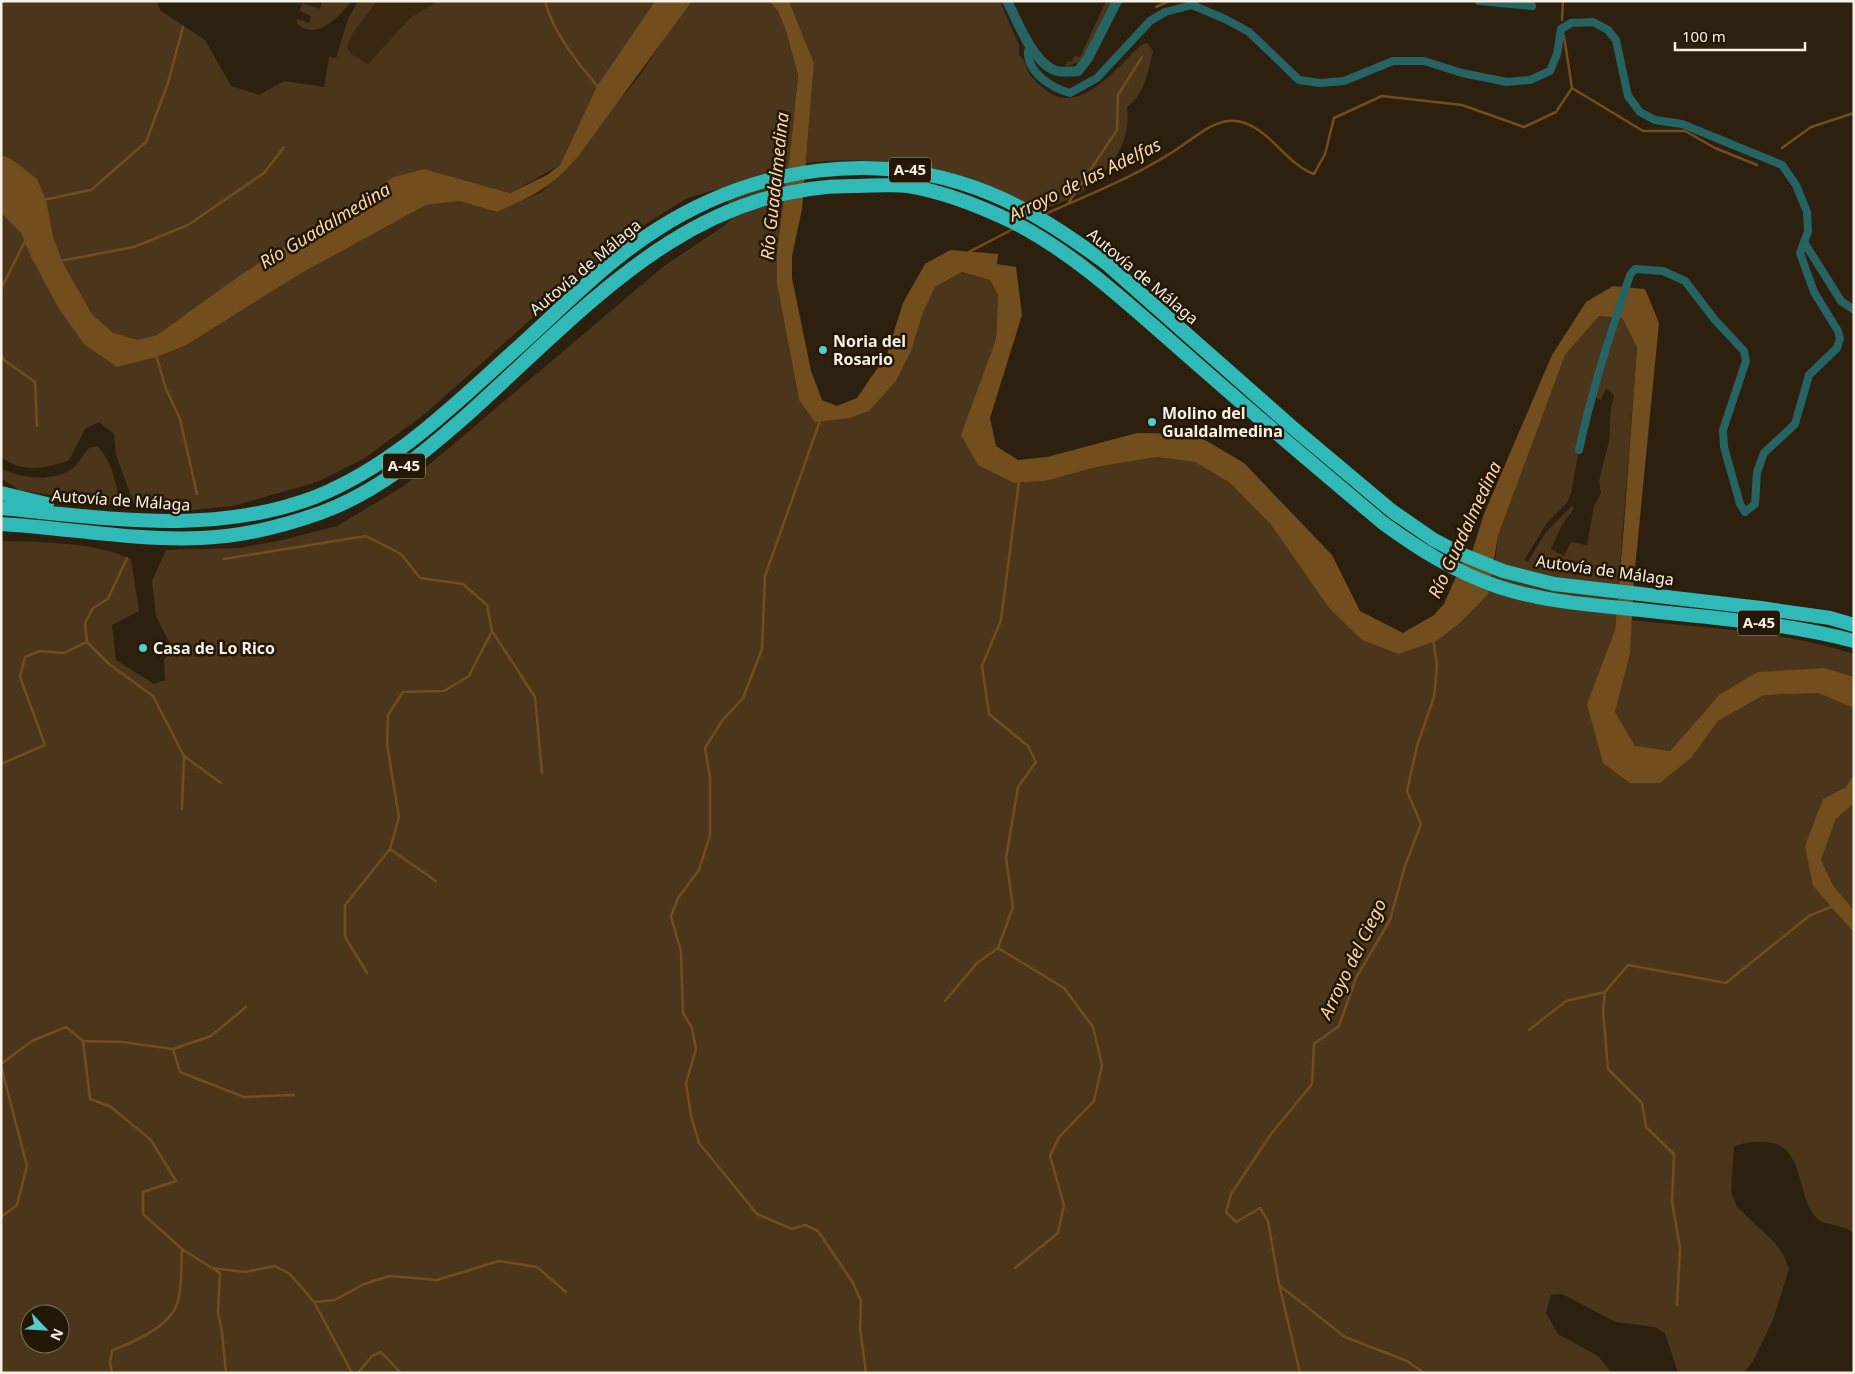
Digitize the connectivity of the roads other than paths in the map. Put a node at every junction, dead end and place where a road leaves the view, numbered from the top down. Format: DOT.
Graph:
graph roads {
  1 [pos="1007,1"];
  2 [pos="1117,1"];
  3 [pos="1479,1"];
  4 [pos="1193,3"];
  5 [pos="1532,6"];
  6 [pos="1032,47"];
  7 [pos="1804,242"];
  8 [pos="1854,310"];
  9 [pos="1579,450"];
  10 [pos="1,493"];
  11 [pos="1,508"];
  12 [pos="77,515"];
  13 [pos="1,524"];
  14 [pos="1854,625"];
  15 [pos="1854,641"];
  1 -- 6 [label="street"];
  2 -- 6 [label="street"];
  3 -- 5 [label="street"];
  4 -- 6 [label="street"];
  4 -- 7 [label="street"];
  7 -- 8 [label="street"];
  7 -- 9 [label="street"];
  10 -- 12 [label="highway"];
  11 -- 12 [label="highway, Autovía de Málaga / A-45"];
  12 -- 14 [label="highway, Autovía de Málaga / A-45"];
  13 -- 15 [label="highway, Autovía de Málaga / A-45"];
}
